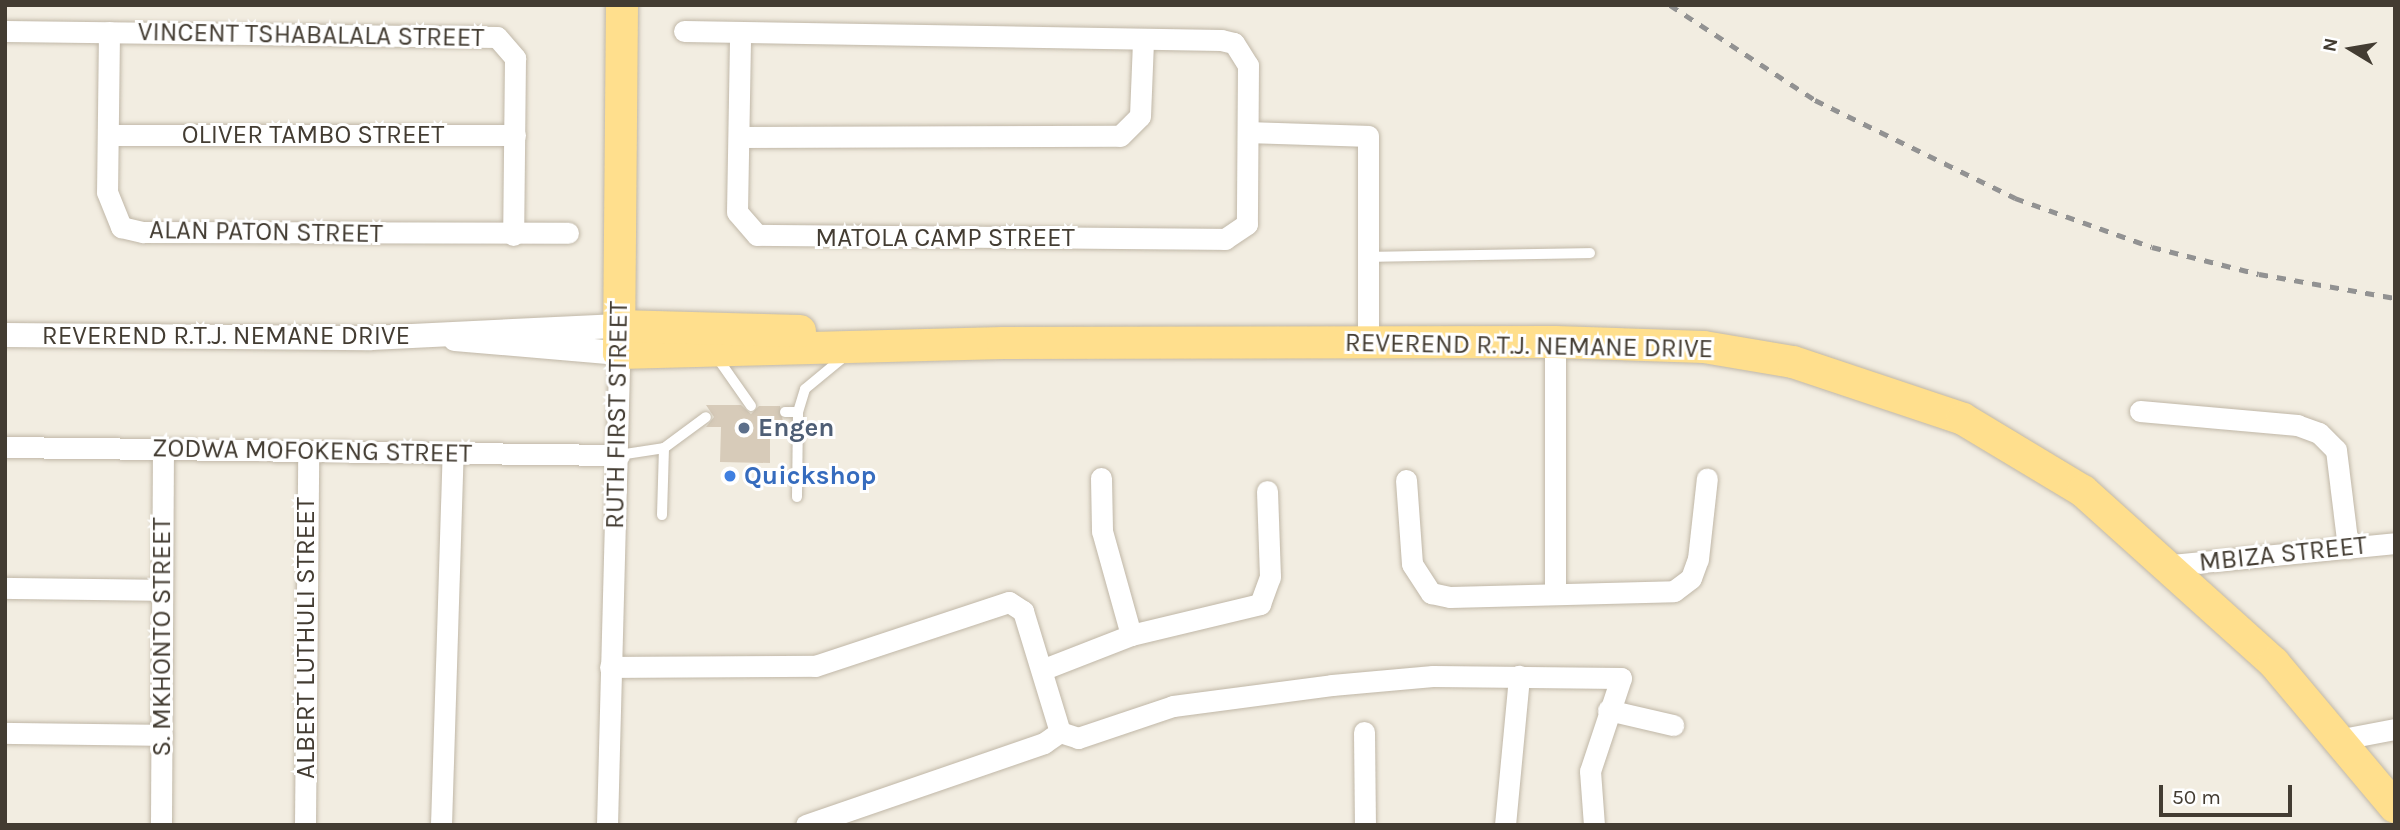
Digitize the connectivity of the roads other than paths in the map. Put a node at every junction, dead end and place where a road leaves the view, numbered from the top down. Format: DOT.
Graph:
graph roads {
  1 [pos="622,5"];
  2 [pos="5,31"];
  3 [pos="684,31"];
  4 [pos="109,32"];
  5 [pos="740,32"];
  6 [pos="1143,41"];
  7 [pos="1250,132"];
  8 [pos="110,135"];
  9 [pos="515,135"];
  10 [pos="740,137"];
  11 [pos="568,233"];
  12 [pos="513,235"];
  13 [pos="1590,253"];
  14 [pos="1368,257"];
  15 [pos="5,335"];
  16 [pos="619,340"];
  17 [pos="1555,342"];
  18 [pos="1003,343"];
  19 [pos="1368,344"];
  20 [pos="853,351"];
  21 [pos="713,352"];
  22 [pos="751,405"];
  23 [pos="2140,411"];
  24 [pos="785,412"];
  25 [pos="798,412"];
  26 [pos="706,417"];
  27 [pos="5,447"];
  28 [pos="664,448"];
  29 [pos="163,449"];
  30 [pos="308,451"];
  31 [pos="453,453"];
  32 [pos="619,455"];
  33 [pos="1101,478"];
  34 [pos="1707,478"];
  35 [pos="1406,480"];
  36 [pos="1267,491"];
  37 [pos="797,497"];
  38 [pos="663,514"];
  39 [pos="2395,544"];
  40 [pos="2348,548"];
  41 [pos="2172,565"];
  42 [pos="5,588"];
  43 [pos="162,590"];
  44 [pos="1555,593"];
  45 [pos="1131,635"];
  46 [pos="610,667"];
  47 [pos="1044,669"];
  48 [pos="1519,676"];
  49 [pos="1608,710"];
  50 [pos="1673,725"];
  51 [pos="2395,729"];
  52 [pos="1060,732"];
  53 [pos="1364,732"];
  54 [pos="5,733"];
  55 [pos="162,734"];
  56 [pos="2342,739"];
  57 [pos="2395,807"];
  58 [pos="162,825"];
  59 [pos="305,825"];
  60 [pos="441,825"];
  61 [pos="607,825"];
  62 [pos="806,825"];
  63 [pos="1365,825"];
  64 [pos="1505,825"];
  65 [pos="1594,825"];
  1 -- 16 [label="main road, RUTH FIRST STREET"];
  2 -- 4 [label="street, VINCENT TSHABALALA STREET"];
  3 -- 5 [label="street"];
  4 -- 8 [label="street, ALAN PATON STREET"];
  4 -- 9 [label="street, VINCENT TSHABALALA STREET"];
  5 -- 6 [label="street"];
  5 -- 10 [label="street, MATOLA CAMP STREET"];
  6 -- 7 [label="street"];
  6 -- 10 [label="street"];
  7 -- 10 [label="street, MATOLA CAMP STREET"];
  7 -- 14 [label="street"];
  8 -- 9 [label="street, OLIVER TAMBO STREET"];
  8 -- 12 [label="street, ALAN PATON STREET"];
  9 -- 12 [label="street, VINCENT TSHABALALA STREET"];
  11 -- 12 [label="street, ALAN PATON STREET"];
  13 -- 14 [label="lane"];
  14 -- 19 [label="street"];
  15 -- 16 [label="street, REVEREND R.T.J. NEMANE DRIVE"];
  16 -- 18 [label="main road, REVEREND R.T.J. NEMANE DRIVE"];
  16 -- 21 [label="main road, REVEREND R.T.J. NEMANE DRIVE"];
  16 -- 32 [label="street, RUTH FIRST STREET"];
  17 -- 19 [label="main road, REVEREND R.T.J. NEMANE DRIVE"];
  17 -- 41 [label="main road, REVEREND R.T.J. NEMANE DRIVE"];
  17 -- 44 [label="street"];
  18 -- 19 [label="main road, REVEREND R.T.J. NEMANE DRIVE"];
  18 -- 20 [label="main road, REVEREND R.T.J. NEMANE DRIVE"];
  20 -- 21 [label="main road, REVEREND R.T.J. NEMANE DRIVE"];
  20 -- 25 [label="lane"];
  21 -- 22 [label="lane"];
  23 -- 40 [label="street"];
  24 -- 25 [label="lane"];
  25 -- 37 [label="lane"];
  26 -- 28 [label="lane"];
  27 -- 29 [label="street, ZODWA MOFOKENG STREET"];
  28 -- 32 [label="lane"];
  28 -- 38 [label="lane"];
  29 -- 30 [label="street, ZODWA MOFOKENG STREET"];
  29 -- 43 [label="street, S. MKHONTO STREET"];
  30 -- 31 [label="street, ZODWA MOFOKENG STREET"];
  30 -- 59 [label="street, ALBERT LUTHULI STREET"];
  31 -- 32 [label="street, ZODWA MOFOKENG STREET"];
  31 -- 60 [label="street"];
  32 -- 46 [label="street, RUTH FIRST STREET"];
  33 -- 45 [label="street"];
  34 -- 44 [label="street"];
  35 -- 44 [label="street"];
  36 -- 45 [label="street"];
  39 -- 40 [label="street, MBIZA STREET"];
  40 -- 41 [label="street, MBIZA STREET"];
  41 -- 56 [label="main road, REVEREND R.T.J. NEMANE DRIVE"];
  42 -- 43 [label="street"];
  43 -- 55 [label="street, S. MKHONTO STREET"];
  45 -- 47 [label="street"];
  46 -- 47 [label="street"];
  46 -- 61 [label="street, RUTH FIRST STREET"];
  47 -- 52 [label="street"];
  48 -- 49 [label="street"];
  48 -- 52 [label="street"];
  48 -- 64 [label="street"];
  49 -- 50 [label="street"];
  49 -- 65 [label="street"];
  51 -- 56 [label="street"];
  52 -- 62 [label="street"];
  53 -- 63 [label="street"];
  54 -- 55 [label="street"];
  55 -- 58 [label="street, S. MKHONTO STREET"];
  56 -- 57 [label="main road, REVEREND R.T.J. NEMANE DRIVE"];
}
